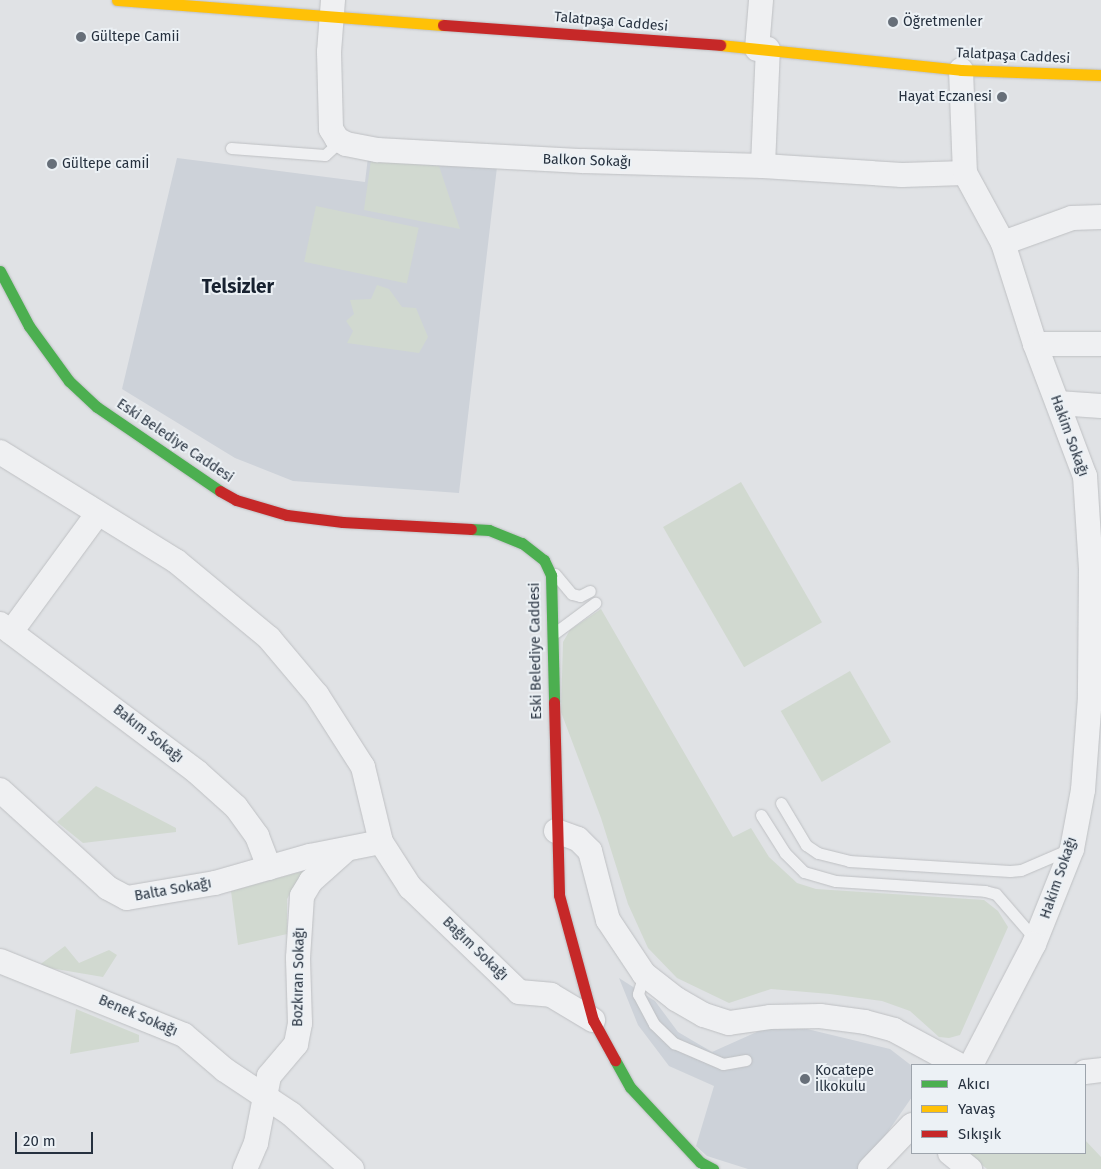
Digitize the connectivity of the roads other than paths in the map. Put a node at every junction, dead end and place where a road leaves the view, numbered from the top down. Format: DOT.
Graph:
graph roads {
  1 [pos="117,0"];
  2 [pos="762,0"];
  3 [pos="187,2"];
  4 [pos="332,7"];
  5 [pos="763,49"];
  6 [pos="961,70"];
  7 [pos="1101,75"];
  8 [pos="340,142"];
  9 [pos="231,148"];
  10 [pos="763,166"];
  11 [pos="965,173"];
  12 [pos="1101,217"];
  13 [pos="1003,242"];
  14 [pos="0,271"];
  15 [pos="1035,344"];
  16 [pos="1101,344"];
  17 [pos="1058,403"];
  18 [pos="1101,406"];
  19 [pos="0,452"];
  20 [pos="98,513"];
  21 [pos="1095,525"];
  22 [pos="544,560"];
  23 [pos="590,591"];
  24 [pos="595,603"];
  25 [pos="5,628"];
  26 [pos="551,636"];
  27 [pos="0,790"];
  28 [pos="781,803"];
  29 [pos="761,815"];
  30 [pos="556,831"];
  31 [pos="381,842"];
  32 [pos="347,849"];
  33 [pos="1072,849"];
  34 [pos="269,868"];
  35 [pos="1036,940"];
  36 [pos="0,961"];
  37 [pos="644,974"];
  38 [pos="593,1020"];
  39 [pos="746,1060"];
  40 [pos="957,1064"];
  41 [pos="972,1064"];
  42 [pos="1101,1070"];
  43 [pos="1086,1072"];
  44 [pos="264,1093"];
  45 [pos="911,1126"];
  46 [pos="951,1154"];
  47 [pos="245,1169"];
  48 [pos="352,1169"];
  49 [pos="713,1169"];
  50 [pos="870,1169"];
  51 [pos="970,1169"];
  1 -- 3 [label="street, Talatpaşa Caddesi"];
  2 -- 5 [label="street"];
  3 -- 4 [label="street, Talatpaşa Caddesi"];
  4 -- 5 [label="street, Talatpaşa Caddesi"];
  4 -- 8 [label="street"];
  5 -- 6 [label="street, Talatpaşa Caddesi"];
  5 -- 10 [label="street"];
  6 -- 7 [label="street, Talatpaşa Caddesi"];
  6 -- 11 [label="street, Hakim Sokağı"];
  8 -- 9 [label="lane"];
  8 -- 10 [label="street, Balkon Sokağı"];
  10 -- 11 [label="street, Balkon Sokağı"];
  11 -- 13 [label="street, Hakim Sokağı"];
  12 -- 13 [label="street"];
  13 -- 15 [label="street, Hakim Sokağı"];
  14 -- 22 [label="street, Eski Belediye Caddesi"];
  15 -- 16 [label="street"];
  15 -- 17 [label="street, Hakim Sokağı"];
  17 -- 18 [label="street"];
  17 -- 21 [label="street, Hakim Sokağı"];
  19 -- 20 [label="street, Bağım Sokağı"];
  20 -- 25 [label="street"];
  20 -- 31 [label="street, Bağım Sokağı"];
  21 -- 33 [label="street, Hakim Sokağı"];
  22 -- 23 [label="lane"];
  22 -- 26 [label="street, Eski Belediye Caddesi"];
  24 -- 26 [label="lane"];
  25 -- 34 [label="street, Bakım Sokağı"];
  26 -- 30 [label="street, Eski Belediye Caddesi"];
  27 -- 34 [label="street, Balta Sokağı"];
  28 -- 33 [label="lane"];
  29 -- 35 [label="lane"];
  30 -- 37 [label="street"];
  30 -- 38 [label="street, Eski Belediye Caddesi"];
  31 -- 32 [label="street, Balta Sokağı"];
  31 -- 38 [label="street, Bağım Sokağı"];
  32 -- 34 [label="street, Balta Sokağı"];
  32 -- 44 [label="street, Bozkıran Sokağı"];
  33 -- 35 [label="street, Hakim Sokağı"];
  35 -- 41 [label="street, Hakim Sokağı"];
  36 -- 44 [label="street, Benek Sokağı"];
  37 -- 39 [label="lane"];
  37 -- 40 [label="street"];
  38 -- 49 [label="street, Eski Belediye Caddesi"];
  42 -- 43 [label="street"];
  44 -- 47 [label="street, Bozkıran Sokağı"];
  44 -- 48 [label="street, Benek Sokağı"];
  45 -- 50 [label="street"];
  46 -- 51 [label="street"];
}
